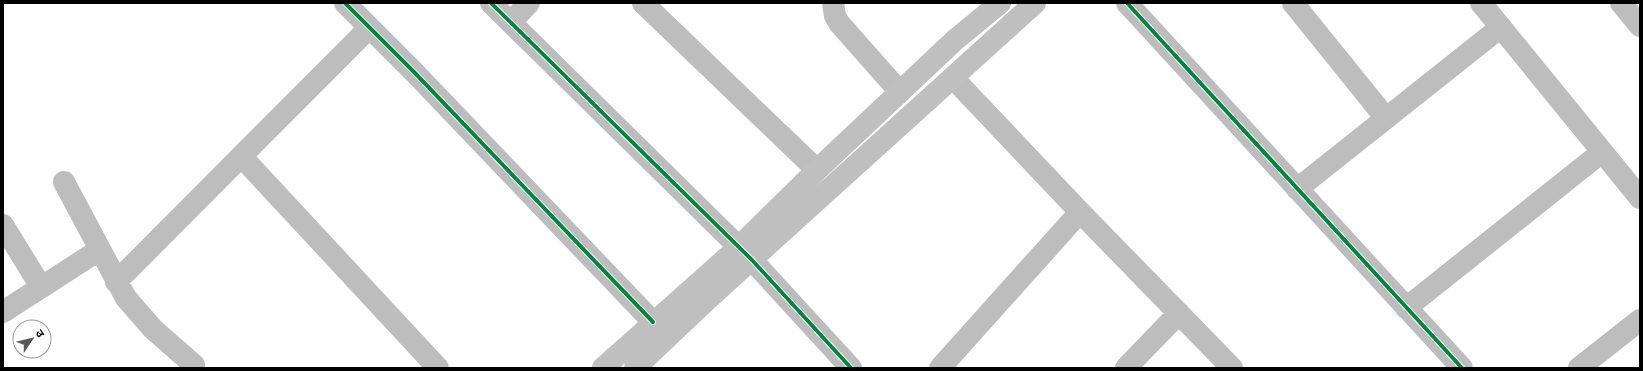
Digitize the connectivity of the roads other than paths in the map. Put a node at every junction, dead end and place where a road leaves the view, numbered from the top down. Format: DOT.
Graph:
graph roads {
  1 [pos="345,3"];
  2 [pos="491,3"];
  3 [pos="529,3"];
  4 [pos="643,3"];
  5 [pos="834,3"];
  6 [pos="1000,3"];
  7 [pos="1035,3"];
  8 [pos="1127,3"];
  9 [pos="1293,3"];
  10 [pos="1482,3"];
  11 [pos="1621,3"];
  12 [pos="510,22"];
  13 [pos="1640,26"];
  14 [pos="1501,27"];
  15 [pos="369,28"];
  16 [pos="953,78"];
  17 [pos="900,92"];
  18 [pos="1385,117"];
  19 [pos="1602,152"];
  20 [pos="241,156"];
  21 [pos="817,170"];
  22 [pos="64,182"];
  23 [pos="1297,189"];
  24 [pos="1640,198"];
  25 [pos="1080,212"];
  26 [pos="3,225"];
  27 [pos="99,250"];
  28 [pos="745,253"];
  29 [pos="116,282"];
  30 [pos="41,287"];
  31 [pos="1406,308"];
  32 [pos="3,312"];
  33 [pos="1179,313"];
  34 [pos="1640,320"];
  35 [pos="653,322"];
  36 [pos="195,367"];
  37 [pos="438,368"];
  38 [pos="603,368"];
  39 [pos="636,368"];
  40 [pos="851,368"];
  41 [pos="940,368"];
  42 [pos="1126,368"];
  43 [pos="1232,368"];
  44 [pos="1462,368"];
  45 [pos="1579,368"];
  1 -- 15 [label="street"];
  2 -- 12 [label="street"];
  3 -- 12 [label="street"];
  4 -- 21 [label="street"];
  5 -- 17 [label="street"];
  6 -- 17 [label="main road"];
  7 -- 16 [label="main road"];
  8 -- 23 [label="street"];
  9 -- 18 [label="street"];
  10 -- 14 [label="street"];
  11 -- 13 [label="street"];
  12 -- 28 [label="street"];
  14 -- 18 [label="street"];
  14 -- 19 [label="street"];
  15 -- 20 [label="street"];
  15 -- 35 [label="street"];
  16 -- 25 [label="street"];
  16 -- 28 [label="main road"];
  17 -- 21 [label="main road"];
  18 -- 23 [label="street"];
  19 -- 24 [label="street"];
  19 -- 31 [label="street"];
  20 -- 29 [label="street"];
  20 -- 37 [label="street"];
  21 -- 28 [label="main road"];
  22 -- 27 [label="street"];
  23 -- 31 [label="street"];
  25 -- 33 [label="street"];
  25 -- 41 [label="street"];
  26 -- 30 [label="street"];
  27 -- 29 [label="street"];
  27 -- 30 [label="street"];
  28 -- 35 [label="main road"];
  28 -- 39 [label="main road"];
  28 -- 40 [label="street"];
  29 -- 36 [label="street"];
  30 -- 32 [label="street"];
  31 -- 44 [label="street"];
  33 -- 42 [label="street"];
  33 -- 43 [label="street"];
  34 -- 45 [label="street"];
  35 -- 38 [label="main road"];
}
